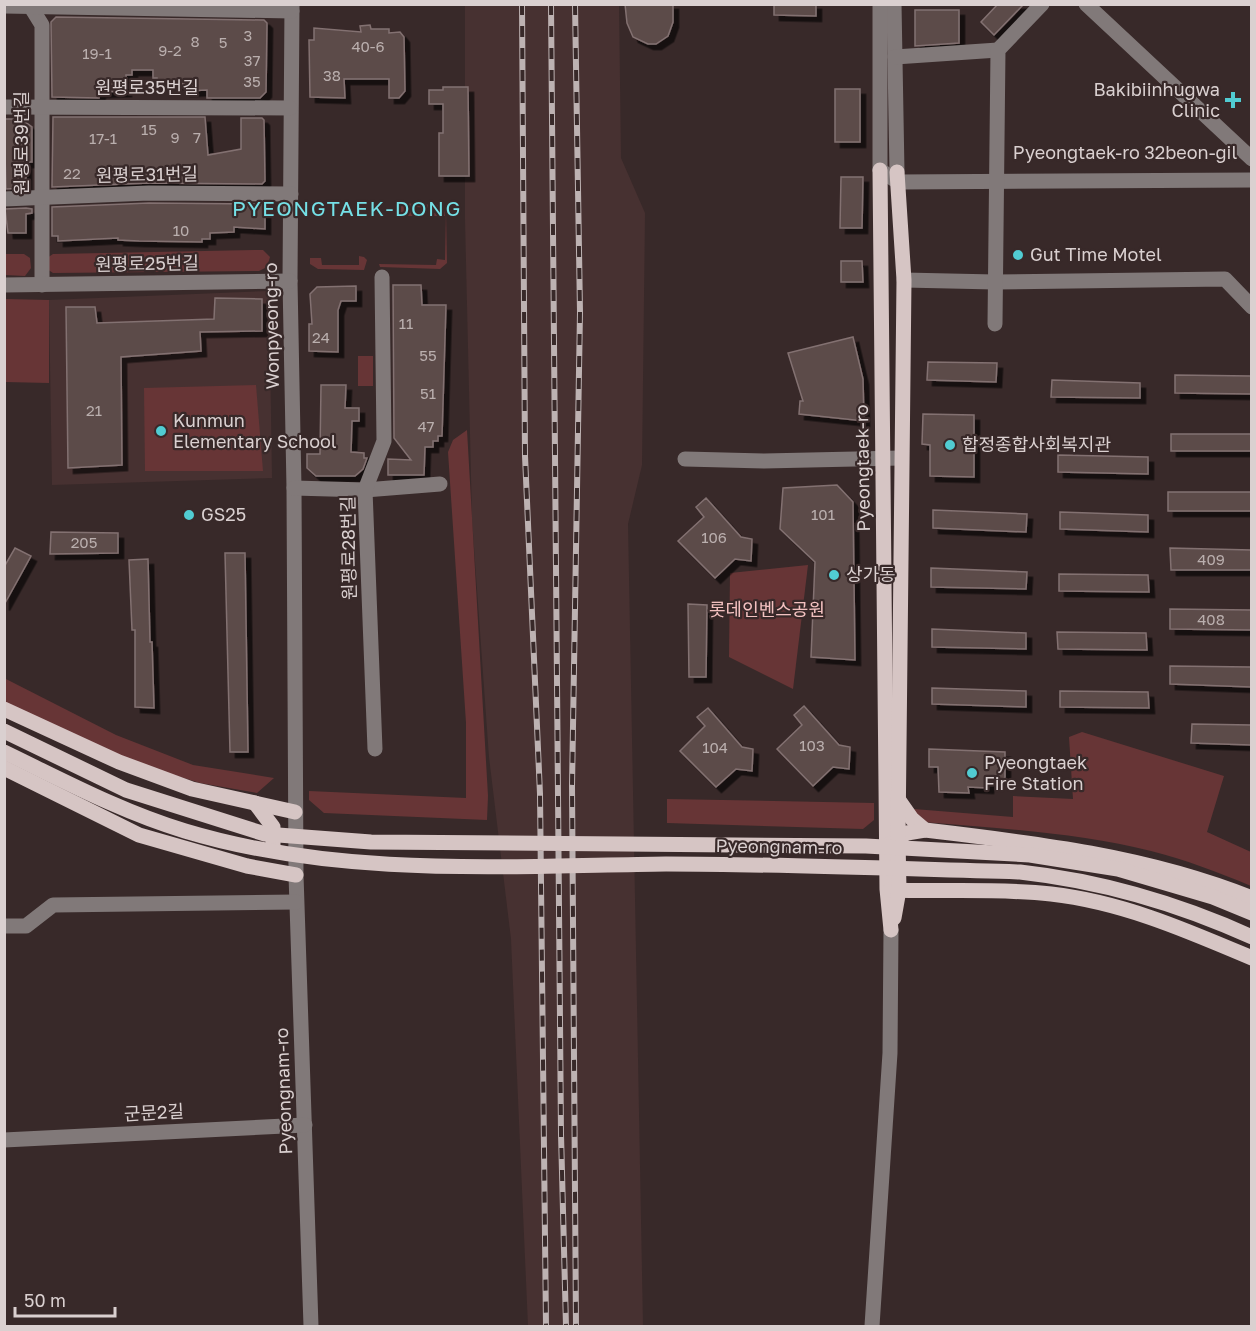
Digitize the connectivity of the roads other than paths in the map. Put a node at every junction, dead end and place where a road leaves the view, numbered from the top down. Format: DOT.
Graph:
graph roads {
  1 [pos="880,4"];
  2 [pos="894,4"];
  3 [pos="1042,4"];
  4 [pos="1086,4"];
  5 [pos="30,5"];
  6 [pos="4,6"];
  7 [pos="172,7"];
  8 [pos="292,8"];
  9 [pos="998,50"];
  10 [pos="895,57"];
  11 [pos="4,107"];
  12 [pos="41,107"];
  13 [pos="290,108"];
  14 [pos="1251,159"];
  15 [pos="880,170"];
  16 [pos="1251,174"];
  17 [pos="997,176"];
  18 [pos="897,177"];
  19 [pos="1251,180"];
  20 [pos="291,194"];
  21 [pos="41,198"];
  22 [pos="4,199"];
  23 [pos="382,277"];
  24 [pos="904,280"];
  25 [pos="290,281"];
  26 [pos="995,282"];
  27 [pos="4,285"];
  28 [pos="42,285"];
  29 [pos="1251,307"];
  30 [pos="995,324"];
  31 [pos="882,403"];
  32 [pos="903,404"];
  33 [pos="883,458"];
  34 [pos="901,458"];
  35 [pos="685,459"];
  36 [pos="440,484"];
  37 [pos="294,488"];
  38 [pos="366,490"];
  39 [pos="4,709"];
  40 [pos="4,731"];
  41 [pos="375,749"];
  42 [pos="4,752"];
  43 [pos="295,756"];
  44 [pos="4,768"];
  45 [pos="898,799"];
  46 [pos="255,803"];
  47 [pos="295,812"];
  48 [pos="925,830"];
  49 [pos="892,843"];
  50 [pos="247,866"];
  51 [pos="296,875"];
  52 [pos="893,890"];
  53 [pos="1251,898"];
  54 [pos="296,902"];
  55 [pos="1251,913"];
  56 [pos="4,926"];
  57 [pos="891,930"];
  58 [pos="1251,937"];
  59 [pos="1251,958"];
  60 [pos="305,1125"];
  61 [pos="4,1140"];
  62 [pos="311,1326"];
  63 [pos="872,1326"];
  1 -- 15 [label="street, Pyeongtaek-ro"];
  2 -- 10 [label="street, Pyeongtaek-ro"];
  3 -- 9 [label="street"];
  4 -- 14 [label="street"];
  5 -- 6 [label="street"];
  5 -- 7 [label="street"];
  5 -- 12 [label="street, 원평로39번길"];
  7 -- 8 [label="street"];
  8 -- 13 [label="street, Wonpyeong-ro"];
  9 -- 10 [label="street"];
  9 -- 17 [label="street, Pyeongtaek-ro 32beon-gil"];
  10 -- 18 [label="street, Pyeongtaek-ro"];
  11 -- 12 [label="street, 원평로35번길"];
  12 -- 13 [label="street, 원평로35번길"];
  12 -- 21 [label="street, 원평로39번길"];
  13 -- 20 [label="street, Wonpyeong-ro"];
  15 -- 18 [label="street"];
  15 -- 31 [label="main road, Pyeongtaek-ro"];
  16 -- 17 [label="street, Pyeongtaek-ro 32beon-gil"];
  17 -- 18 [label="street"];
  17 -- 19 [label="street"];
  17 -- 26 [label="street"];
  18 -- 24 [label="main road, Pyeongtaek-ro"];
  20 -- 21 [label="street, 원평로31번길"];
  20 -- 25 [label="street, Wonpyeong-ro"];
  21 -- 22 [label="street, 원평로31번길"];
  21 -- 28 [label="street, 원평로39번길"];
  23 -- 38 [label="street, 원평로28번길"];
  24 -- 26 [label="street"];
  24 -- 32 [label="main road, Pyeongtaek-ro"];
  25 -- 28 [label="street, 원평로25번길"];
  25 -- 37 [label="street, Wonpyeong-ro"];
  26 -- 29 [label="street"];
  26 -- 30 [label="street"];
  27 -- 28 [label="street, 원평로25번길"];
  31 -- 32 [label="street"];
  31 -- 33 [label="main road, Pyeongtaek-ro"];
  32 -- 34 [label="main road, Pyeongtaek-ro"];
  33 -- 34 [label="street"];
  33 -- 35 [label="street"];
  33 -- 49 [label="main road, Pyeongtaek-ro"];
  34 -- 45 [label="main road, Pyeongtaek-ro"];
  36 -- 38 [label="street"];
  37 -- 38 [label="street"];
  37 -- 43 [label="street, Wonpyeong-ro"];
  38 -- 41 [label="street, 원평로28번길"];
  39 -- 46 [label="main road"];
  40 -- 55 [label="main road, Pyeongnam-ro, bridge"];
  42 -- 58 [label="main road, Pyeongnam-ro, bridge"];
  43 -- 47 [label="street, Pyeongnam-ro"];
  44 -- 50 [label="main road"];
  45 -- 48 [label="main road"];
  45 -- 49 [label="main road, Pyeongtaek-ro"];
  46 -- 47 [label="main road"];
  46 -- 50 [label="main road"];
  47 -- 51 [label="street, Pyeongnam-ro"];
  48 -- 49 [label="main road"];
  48 -- 53 [label="main road"];
  49 -- 52 [label="main road, Pyeongtaek-ro"];
  50 -- 51 [label="main road"];
  51 -- 54 [label="street, Pyeongnam-ro"];
  52 -- 57 [label="main road, Pyeongtaek-ro"];
  52 -- 59 [label="main road"];
  54 -- 56 [label="street"];
  54 -- 60 [label="street, Pyeongnam-ro"];
  57 -- 63 [label="street"];
  60 -- 61 [label="street, 군문2길"];
  60 -- 62 [label="street, Pyeongnam-ro"];
}
